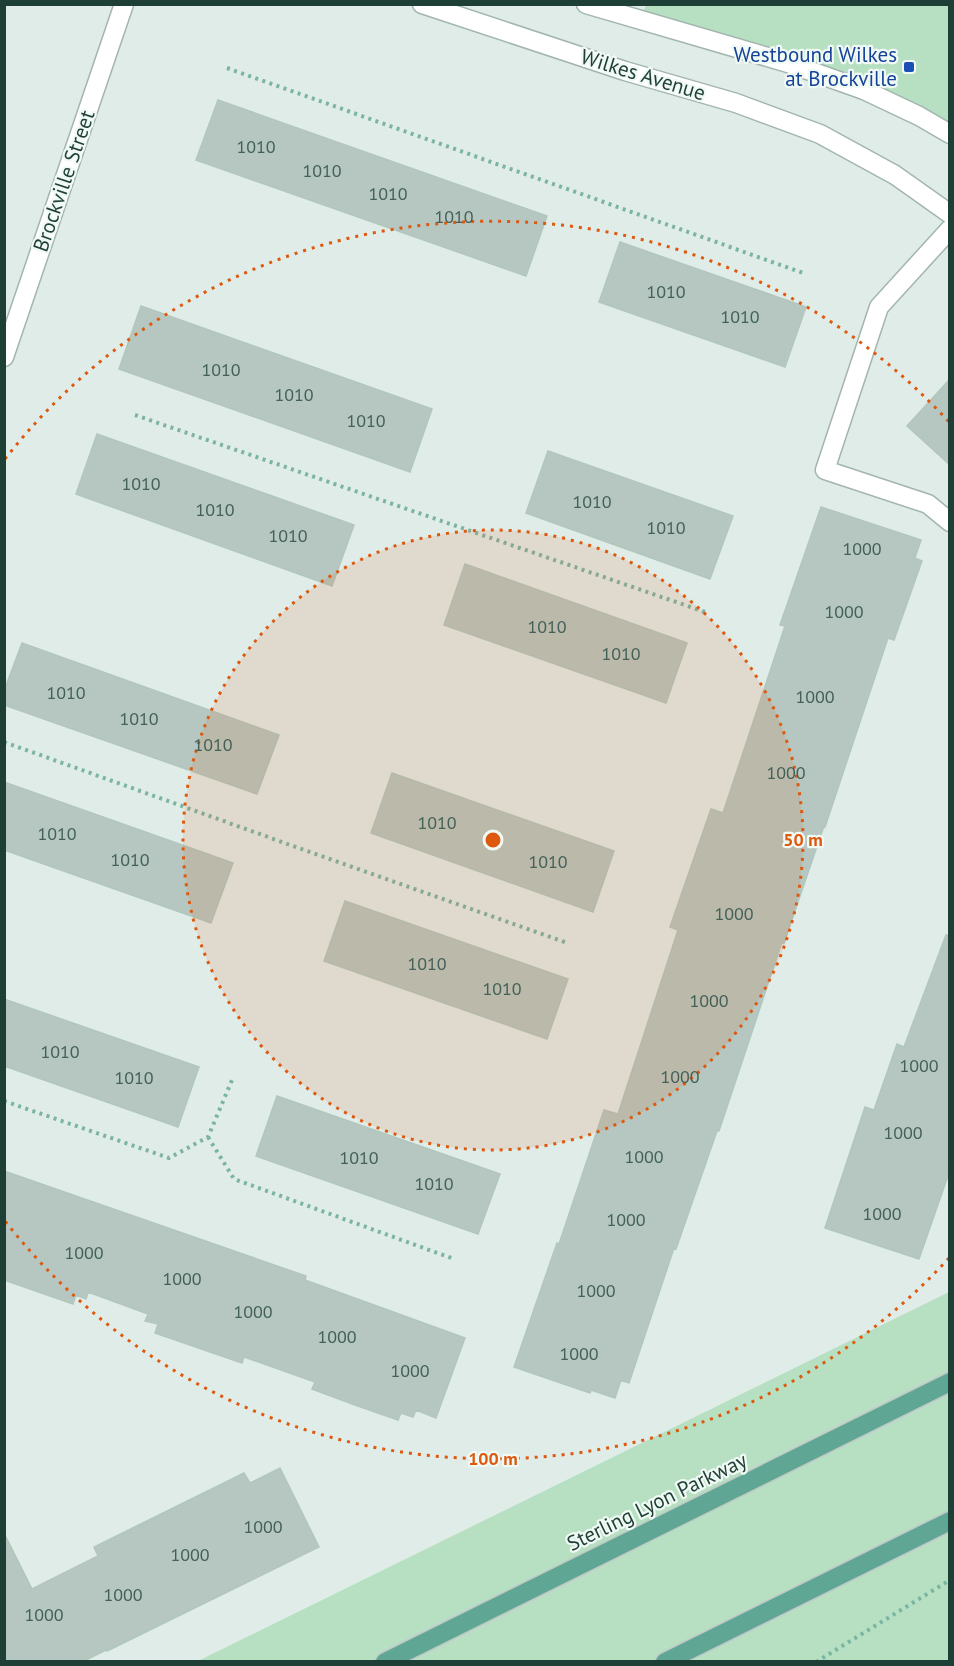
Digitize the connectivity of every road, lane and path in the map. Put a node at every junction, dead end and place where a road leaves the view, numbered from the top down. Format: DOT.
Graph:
graph roads {
  1 [pos="124,4"];
  2 [pos="422,4"];
  3 [pos="586,4"];
  4 [pos="227,68"];
  5 [pos="950,134"];
  6 [pos="950,214"];
  7 [pos="950,230"];
  8 [pos="806,274"];
  9 [pos="4,357"];
  10 [pos="135,415"];
  11 [pos="950,522"];
  12 [pos="705,612"];
  13 [pos="4,742"];
  14 [pos="567,943"];
  15 [pos="232,1080"];
  16 [pos="4,1101"];
  17 [pos="208,1137"];
  18 [pos="454,1259"];
  19 [pos="950,1382"];
  20 [pos="950,1521"];
  21 [pos="950,1580"];
  22 [pos="385,1662"];
  23 [pos="665,1662"];
  24 [pos="816,1662"];
  1 -- 9 [label="street, Brockville Street"];
  2 -- 6 [label="street, Wilkes Avenue"];
  3 -- 5 [label="street"];
  4 -- 8 [label="path"];
  7 -- 11 [label="street"];
  10 -- 12 [label="path"];
  13 -- 14 [label="path"];
  15 -- 17 [label="path"];
  16 -- 17 [label="path"];
  17 -- 18 [label="path"];
  19 -- 22 [label="main road, Sterling Lyon Parkway"];
  20 -- 23 [label="main road"];
  21 -- 24 [label="path"];
}
